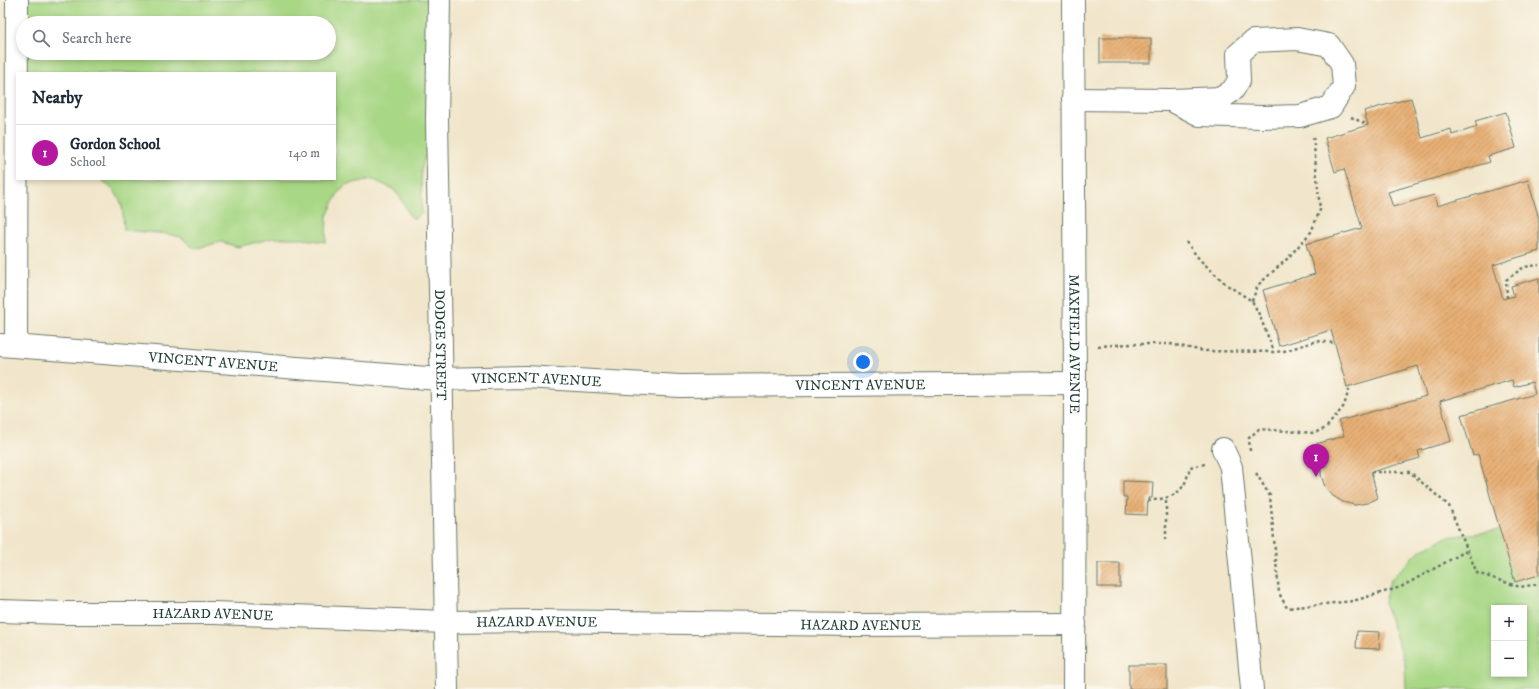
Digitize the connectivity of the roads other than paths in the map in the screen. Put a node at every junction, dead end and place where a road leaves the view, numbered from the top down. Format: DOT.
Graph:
graph roads {
  1 [pos="17,0"];
  2 [pos="439,0"];
  3 [pos="1073,0"];
  4 [pos="8,43"];
  5 [pos="1073,99"];
  6 [pos="1171,100"];
  7 [pos="8,345"];
  8 [pos="440,379"];
  9 [pos="1075,383"];
  10 [pos="1225,455"];
  11 [pos="0,611"];
  12 [pos="445,622"];
  13 [pos="1075,624"];
  14 [pos="447,689"];
  15 [pos="1074,689"];
  16 [pos="1252,689"];
  1 -- 4 [label="street"];
  2 -- 8 [label="street, DODGE STREET"];
  3 -- 5 [label="street, MAXFIELD AVENUE"];
  4 -- 7 [label="street"];
  5 -- 6 [label="street"];
  5 -- 9 [label="street, MAXFIELD AVENUE"];
  6 -- 6 [label="street"];
  7 -- 8 [label="street, VINCENT AVENUE"];
  8 -- 9 [label="street, VINCENT AVENUE"];
  8 -- 12 [label="street, DODGE STREET"];
  9 -- 13 [label="street, MAXFIELD AVENUE"];
  10 -- 16 [label="street"];
  11 -- 12 [label="street, HAZARD AVENUE"];
  12 -- 13 [label="street, HAZARD AVENUE"];
  12 -- 14 [label="street, DODGE STREET"];
  13 -- 15 [label="street, MAXFIELD AVENUE"];
}
